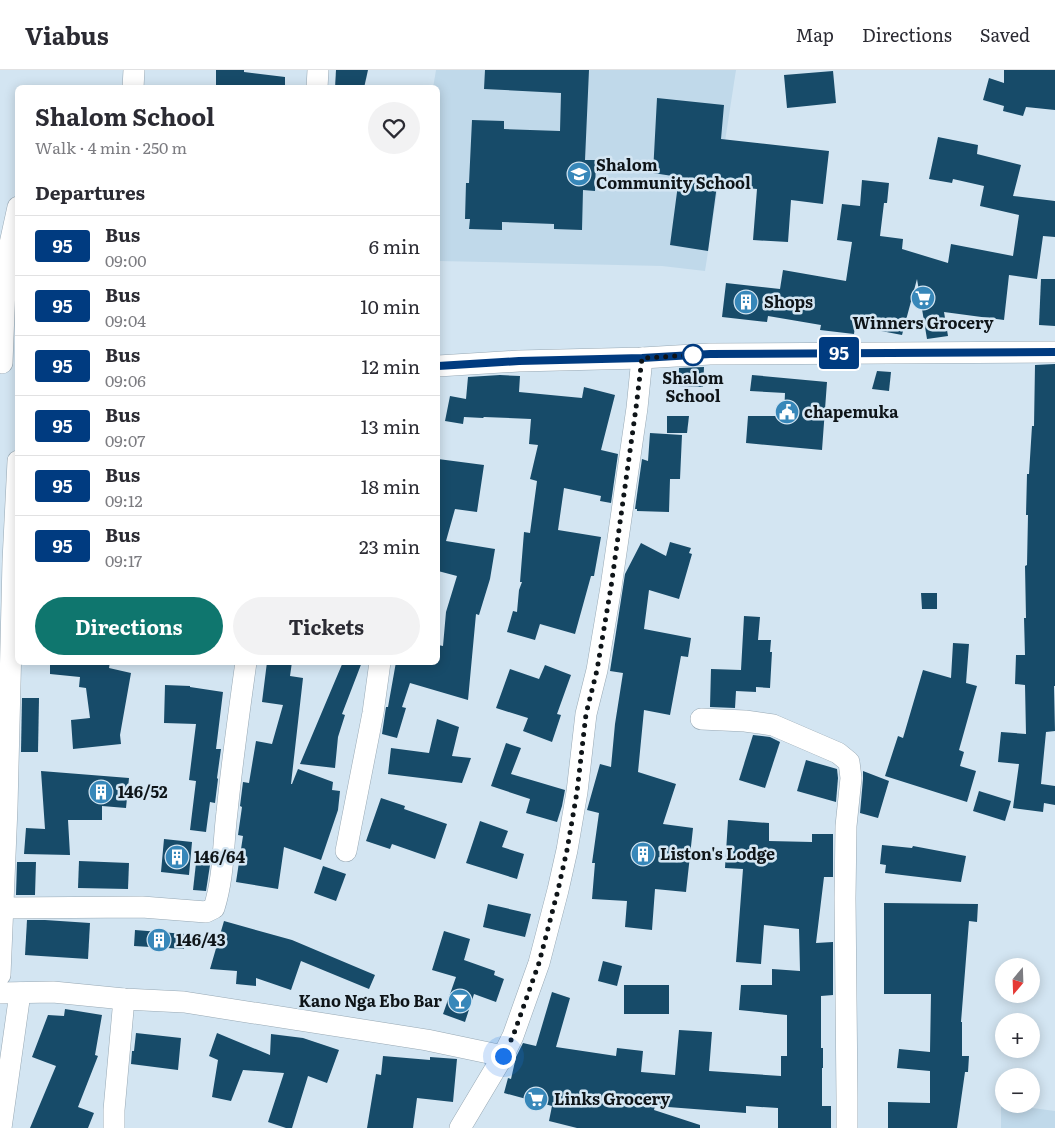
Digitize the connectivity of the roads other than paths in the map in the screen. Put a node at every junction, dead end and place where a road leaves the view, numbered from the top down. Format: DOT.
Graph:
graph roads {
  1 [pos="134,70"];
  2 [pos="318,70"];
  3 [pos="133,85"];
  4 [pos="317,85"];
  5 [pos="15,221"];
  6 [pos="1055,352"];
  7 [pos="642,358"];
  8 [pos="7,363"];
  9 [pos="440,366"];
  10 [pos="15,521"];
  11 [pos="246,665"];
  12 [pos="380,665"];
  13 [pos="701,719"];
  14 [pos="346,850"];
  15 [pos="2,908"];
  16 [pos="0,975"];
  17 [pos="10,993"];
  18 [pos="124,1000"];
  19 [pos="503,1056"];
  20 [pos="2,1128"];
  21 [pos="114,1128"];
  22 [pos="460,1128"];
  23 [pos="847,1128"];
  1 -- 3 [label="street"];
  2 -- 4 [label="street"];
  5 -- 8 [label="street"];
  6 -- 7 [label="street"];
  7 -- 9 [label="street"];
  7 -- 19 [label="street"];
  10 -- 15 [label="street"];
  11 -- 15 [label="street"];
  12 -- 14 [label="street"];
  13 -- 23 [label="street"];
  15 -- 16 [label="street"];
  17 -- 18 [label="street"];
  17 -- 20 [label="street"];
  18 -- 19 [label="street"];
  18 -- 21 [label="street"];
  19 -- 22 [label="street"];
}
